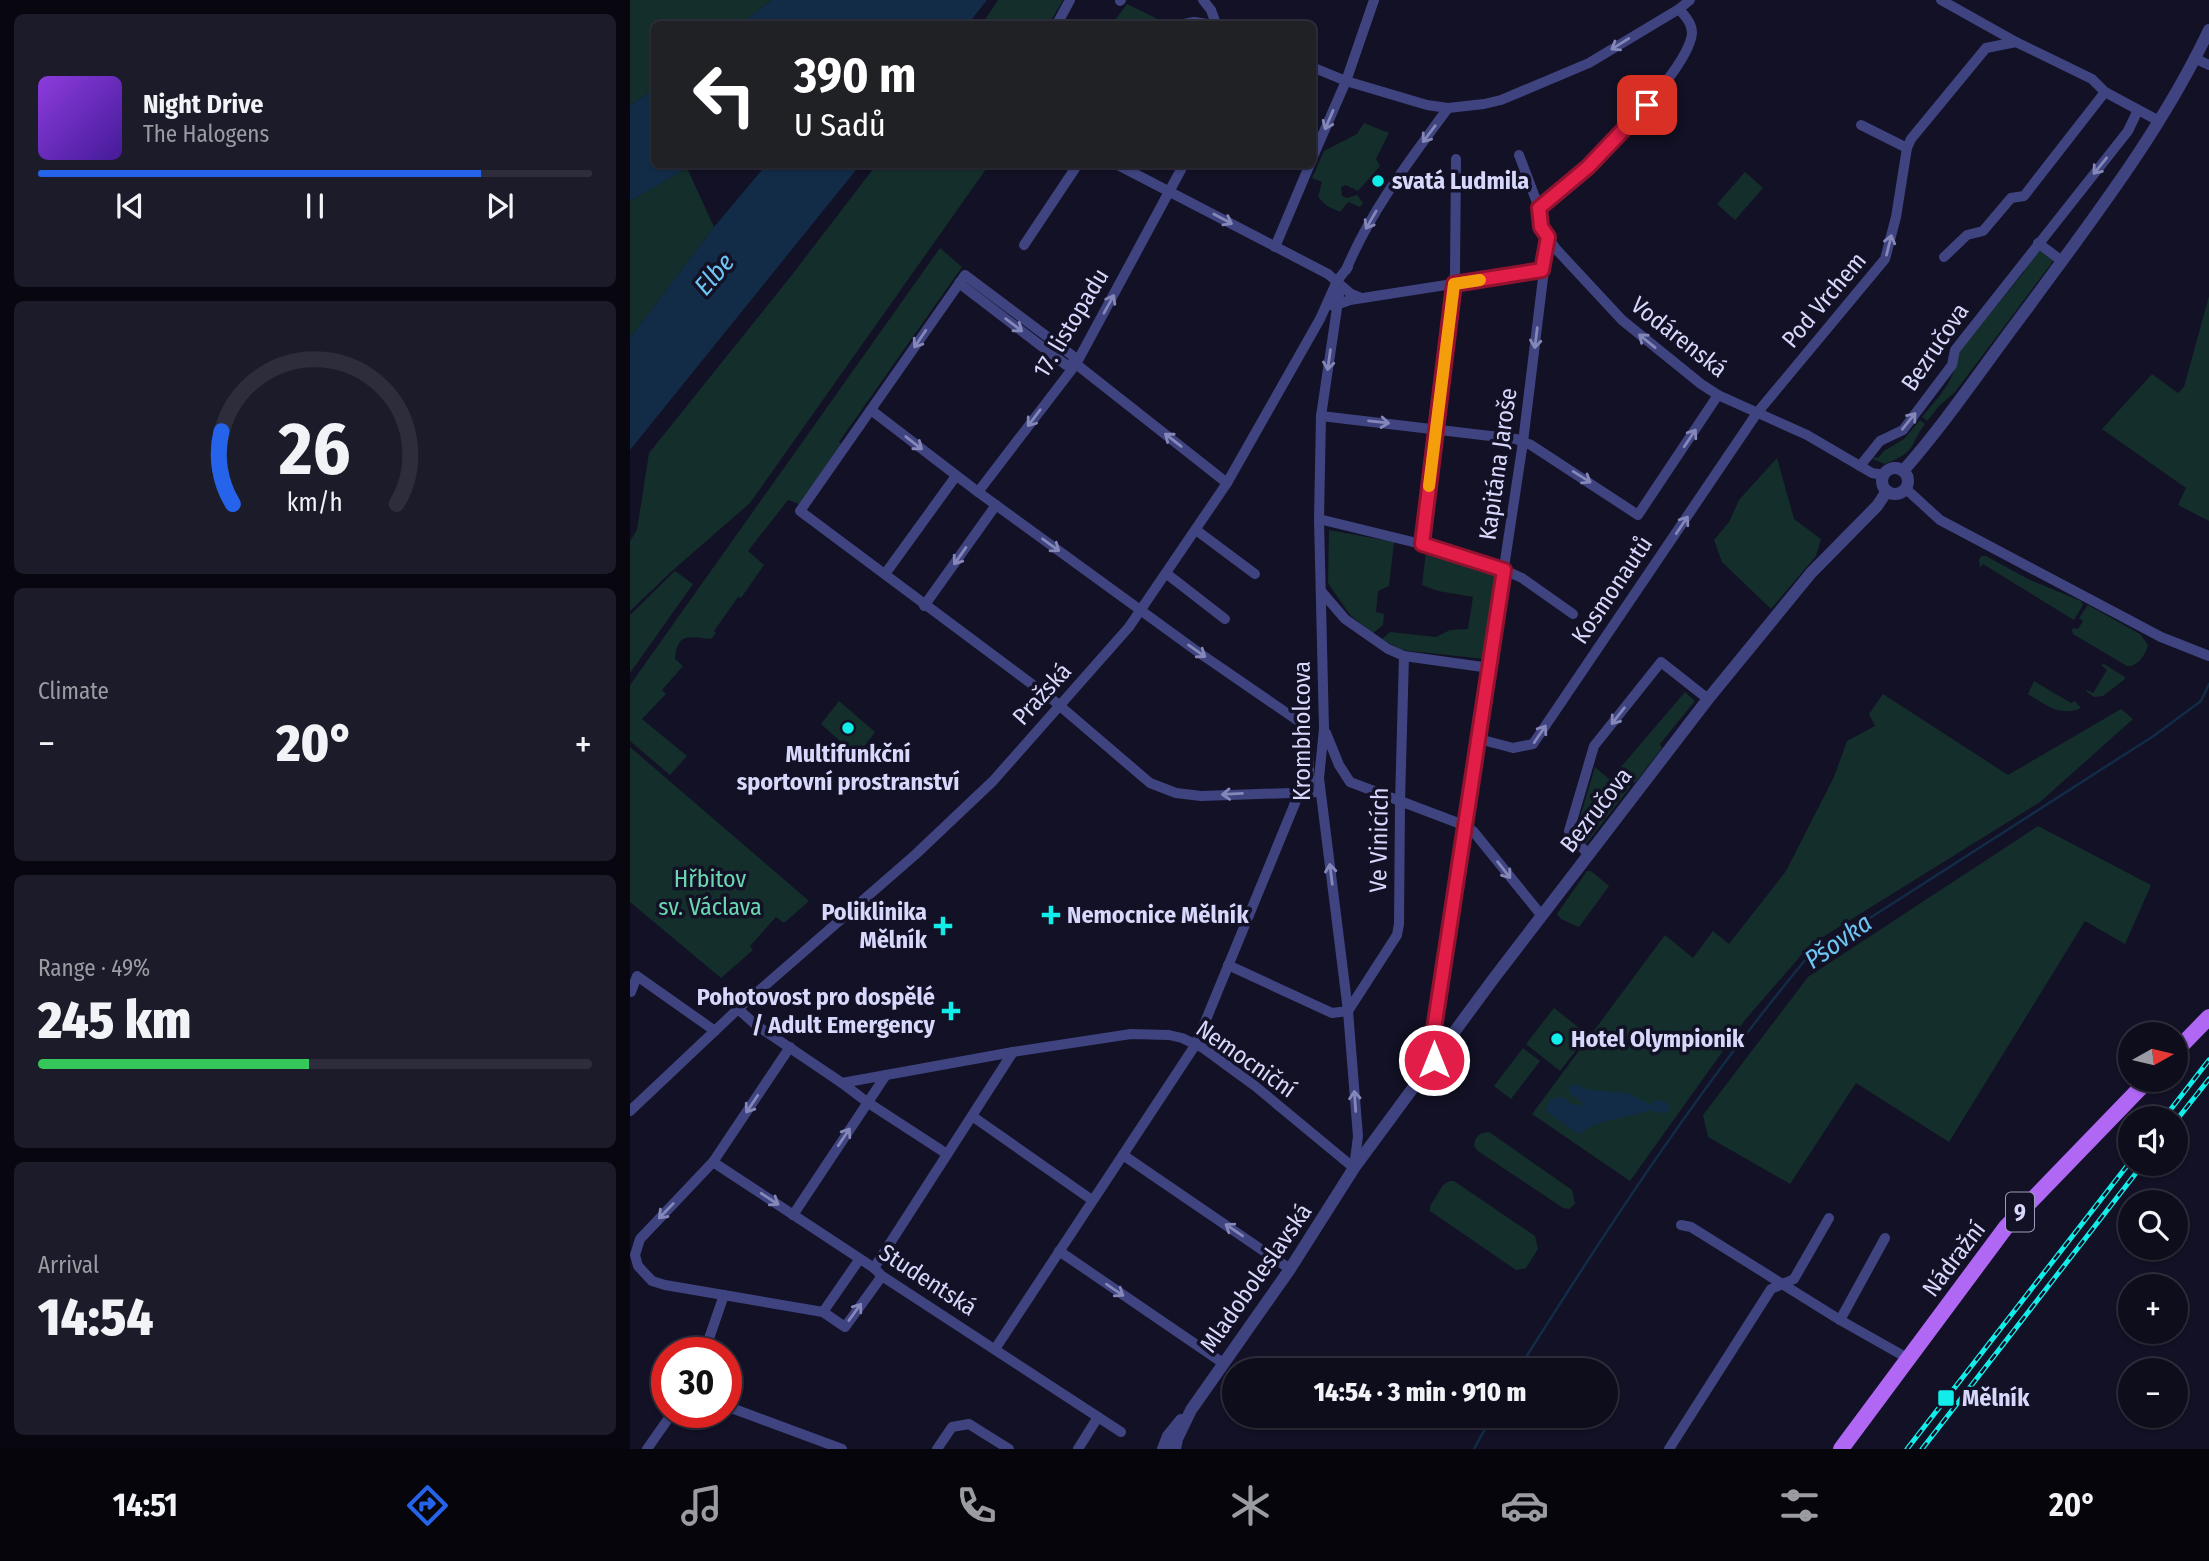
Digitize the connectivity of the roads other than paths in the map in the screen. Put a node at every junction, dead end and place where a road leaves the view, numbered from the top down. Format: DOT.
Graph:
graph roads {
  1 [pos="1070,0"];
  2 [pos="1203,0"];
  3 [pos="1374,0"];
  4 [pos="1690,0"];
  5 [pos="1941,0"];
  6 [pos="1679,9"];
  7 [pos="1059,21"];
  8 [pos="1215,21"];
  9 [pos="2209,30"];
  10 [pos="2016,41"];
  11 [pos="2194,58"];
  12 [pos="2209,65"];
  13 [pos="1316,69"];
  14 [pos="1346,81"];
  15 [pos="2105,92"];
  16 [pos="1448,108"];
  17 [pos="2138,110"];
  18 [pos="2159,121"];
  19 [pos="1861,125"];
  20 [pos="1907,148"];
  21 [pos="1316,150"];
  22 [pos="1519,155"];
  23 [pos="1456,159"];
  24 [pos="1075,168"];
  25 [pos="1124,168"];
  26 [pos="1182,168"];
  27 [pos="1308,168"];
  28 [pos="1170,192"];
  29 [pos="1539,208"];
  30 [pos="1548,237"];
  31 [pos="2038,243"];
  32 [pos="1024,245"];
  33 [pos="1275,247"];
  34 [pos="1944,257"];
  35 [pos="2062,261"];
  36 [pos="1542,270"];
  37 [pos="1344,279"];
  38 [pos="1454,284"];
  39 [pos="1361,298"];
  40 [pos="1336,304"];
  41 [pos="1320,318"];
  42 [pos="1314,329"];
  43 [pos="1333,335"];
  44 [pos="1076,364"];
  45 [pos="1718,395"];
  46 [pos="871,410"];
  47 [pos="1757,413"];
  48 [pos="1321,416"];
  49 [pos="1436,428"];
  50 [pos="1523,442"];
  51 [pos="1860,466"];
  52 [pos="1903,471"];
  53 [pos="956,475"];
  54 [pos="1884,475"];
  55 [pos="1227,483"];
  56 [pos="1905,488"];
  57 [pos="1887,491"];
  58 [pos="978,492"];
  59 [pos="996,505"];
  60 [pos="1319,519"];
  61 [pos="1196,530"];
  62 [pos="1422,544"];
  63 [pos="1504,570"];
  64 [pos="885,573"];
  65 [pos="1167,574"];
  66 [pos="1255,574"];
  67 [pos="1321,592"];
  68 [pos="924,606"];
  69 [pos="1141,611"];
  70 [pos="1573,614"];
  71 [pos="1225,619"];
  72 [pos="1404,656"];
  73 [pos="2209,656"];
  74 [pos="1490,668"];
  75 [pos="1708,699"];
  76 [pos="1060,706"];
  77 [pos="1324,729"];
  78 [pos="1479,739"];
  79 [pos="1310,792"];
  80 [pos="1399,802"];
  81 [pos="1466,826"];
  82 [pos="1588,853"];
  83 [pos="1542,916"];
  84 [pos="1228,965"];
  85 [pos="631,992"];
  86 [pos="738,1009"];
  87 [pos="1348,1011"];
  88 [pos="2209,1017"];
  89 [pos="715,1031"];
  90 [pos="2188,1039"];
  91 [pos="1196,1044"];
  92 [pos="790,1047"];
  93 [pos="1013,1052"];
  94 [pos="1434,1060"];
  95 [pos="886,1075"];
  96 [pos="842,1083"];
  97 [pos="2136,1092"];
  98 [pos="867,1102"];
  99 [pos="630,1111"];
  100 [pos="972,1116"];
  101 [pos="947,1154"];
  102 [pos="1122,1155"];
  103 [pos="713,1162"];
  104 [pos="1354,1168"];
  105 [pos="1092,1200"];
  106 [pos="793,1215"];
  107 [pos="1829,1218"];
  108 [pos="1681,1225"];
  109 [pos="1885,1238"];
  110 [pos="1059,1251"];
  111 [pos="859,1260"];
  112 [pos="1290,1269"];
  113 [pos="878,1272"];
  114 [pos="1783,1283"];
  115 [pos="724,1296"];
  116 [pos="823,1312"];
  117 [pos="1840,1320"];
  118 [pos="710,1337"];
  119 [pos="995,1349"];
  120 [pos="1227,1358"];
  121 [pos="1909,1359"];
  122 [pos="1222,1362"];
  123 [pos="1222,1364"];
  124 [pos="1191,1410"];
  125 [pos="742,1412"];
  126 [pos="1098,1417"];
  127 [pos="662,1428"];
  128 [pos="1121,1433"];
  129 [pos="647,1449"];
  130 [pos="842,1449"];
  131 [pos="937,1449"];
  132 [pos="1009,1449"];
  133 [pos="1078,1449"];
  134 [pos="1163,1449"];
  135 [pos="1175,1449"];
  136 [pos="1669,1449"];
  137 [pos="1841,1449"];
  1 -- 7 [label="street"];
  2 -- 8 [label="street"];
  3 -- 14 [label="street"];
  4 -- 6 [label="street"];
  5 -- 10 [label="street"];
  6 -- 16 [label="street, one-way"];
  6 -- 29 [label="street"];
  9 -- 11 [label="street, Bezručova"];
  10 -- 15 [label="street"];
  10 -- 20 [label="street, Pod Vrchem"];
  11 -- 12 [label="street"];
  11 -- 18 [label="street, Bezručova"];
  13 -- 14 [label="street"];
  14 -- 16 [label="street"];
  14 -- 21 [label="street, one-way"];
  15 -- 17 [label="street"];
  15 -- 34 [label="street"];
  16 -- 37 [label="street, Pražská, one-way"];
  17 -- 18 [label="street"];
  17 -- 31 [label="street, Bezručova, one-way"];
  18 -- 35 [label="street, Bezručova"];
  19 -- 20 [label="street"];
  47 -- 20 [label="street, Pod Vrchem, one-way"];
  22 -- 29 [label="street, Kapitána Jaroše"];
  23 -- 38 [label="street"];
  24 -- 32 [label="street"];
  25 -- 28 [label="street"];
  26 -- 28 [label="street, 17. listopadu"];
  27 -- 33 [label="street"];
  28 -- 33 [label="street, one-way"];
  44 -- 28 [label="street, 17. listopadu, one-way"];
  29 -- 30 [label="street, Kapitána Jaroše"];
  30 -- 36 [label="street, Kapitána Jaroše"];
  45 -- 30 [label="street, Vodárenská, one-way"];
  31 -- 35 [label="street"];
  51 -- 31 [label="street, Bezručova, one-way"];
  33 -- 37 [label="street"];
  35 -- 52 [label="street, Bezručova"];
  36 -- 38 [label="street"];
  36 -- 50 [label="street, Kapitána Jaroše, one-way"];
  37 -- 39 [label="street"];
  37 -- 40 [label="street, Pražská"];
  37 -- 41 [label="street, Pražská"];
  38 -- 39 [label="street"];
  38 -- 49 [label="street"];
  39 -- 40 [label="street"];
  40 -- 41 [label="street, Pražská"];
  40 -- 43 [label="street, Krombholcova"];
  41 -- 42 [label="street, Pražská"];
  42 -- 43 [label="street"];
  42 -- 55 [label="street, Pražská"];
  43 -- 48 [label="street, Krombholcova, one-way"];
  44 -- 46 [label="street, one-way"];
  55 -- 44 [label="street, one-way"];
  44 -- 58 [label="street, 17. listopadu, one-way"];
  45 -- 47 [label="street, Vodárenská"];
  50 -- 45 [label="street, one-way"];
  46 -- 53 [label="street, one-way"];
  46 -- 64 [label="street"];
  47 -- 51 [label="street, Vodárenská"];
  78 -- 47 [label="street, Kosmonautů, one-way"];
  48 -- 49 [label="street, one-way"];
  48 -- 60 [label="street, Krombholcova"];
  49 -- 50 [label="street"];
  49 -- 62 [label="street"];
  50 -- 63 [label="street, Kapitána Jaroše"];
  51 -- 54 [label="street, Vodárenská"];
  52 -- 54 [label="street"];
  52 -- 56 [label="street"];
  53 -- 58 [label="street"];
  53 -- 64 [label="street"];
  54 -- 57 [label="street"];
  55 -- 61 [label="street, Pražská"];
  56 -- 57 [label="street"];
  56 -- 73 [label="street"];
  57 -- 75 [label="street, Bezručova"];
  58 -- 59 [label="street"];
  59 -- 68 [label="street, one-way"];
  59 -- 69 [label="street, one-way"];
  60 -- 62 [label="street"];
  60 -- 67 [label="street, Krombholcova"];
  61 -- 65 [label="street, Pražská"];
  61 -- 66 [label="street"];
  62 -- 63 [label="street"];
  63 -- 70 [label="street"];
  63 -- 74 [label="street, Kapitána Jaroše"];
  64 -- 68 [label="street"];
  65 -- 69 [label="street, Pražská"];
  65 -- 71 [label="street"];
  67 -- 72 [label="street"];
  67 -- 77 [label="street, Krombholcova"];
  68 -- 76 [label="street"];
  69 -- 76 [label="street, Pražská"];
  69 -- 79 [label="street, one-way"];
  72 -- 74 [label="street"];
  72 -- 80 [label="street, Ve Vinicích"];
  74 -- 78 [label="street, Kapitána Jaroše"];
  75 -- 82 [label="street, Bezručova"];
  75 -- 82 [label="street, one-way"];
  79 -- 76 [label="street, one-way"];
  76 -- 86 [label="street, Pražská"];
  77 -- 79 [label="street, Krombholcova"];
  77 -- 80 [label="street"];
  78 -- 81 [label="street, Kapitána Jaroše"];
  79 -- 84 [label="street"];
  87 -- 79 [label="street, Krombholcova, one-way"];
  80 -- 81 [label="street"];
  80 -- 87 [label="street, Ve Vinicích"];
  81 -- 83 [label="street, one-way"];
  81 -- 94 [label="street, Kapitána Jaroše"];
  82 -- 83 [label="street, Bezručova"];
  83 -- 94 [label="street, Bezručova"];
  84 -- 87 [label="street"];
  84 -- 91 [label="street"];
  85 -- 89 [label="street"];
  86 -- 89 [label="street, Pražská"];
  86 -- 92 [label="street"];
  104 -- 87 [label="street, Krombholcova, one-way"];
  88 -- 90 [label="main road"];
  89 -- 99 [label="street, Pražská"];
  91 -- 93 [label="street, Nemocniční"];
  91 -- 102 [label="street"];
  91 -- 104 [label="street, Nemocniční"];
  92 -- 96 [label="street"];
  92 -- 103 [label="street, one-way"];
  93 -- 95 [label="street, Nemocniční"];
  93 -- 100 [label="street"];
  94 -- 104 [label="street, Bezručova"];
  95 -- 96 [label="street, Nemocniční"];
  95 -- 98 [label="street"];
  96 -- 98 [label="street"];
  97 -- 121 [label="main road, Nádražní / 9"];
  98 -- 101 [label="street"];
  106 -- 98 [label="street, one-way"];
  100 -- 101 [label="street"];
  100 -- 105 [label="street"];
  101 -- 113 [label="street"];
  102 -- 105 [label="street"];
  112 -- 102 [label="street, one-way"];
  103 -- 106 [label="street, Studentská, one-way"];
  103 -- 115 [label="street, one-way"];
  104 -- 112 [label="street, Mladoboleslavská"];
  105 -- 110 [label="street"];
  106 -- 111 [label="street, Studentská"];
  107 -- 114 [label="street"];
  108 -- 114 [label="street"];
  109 -- 117 [label="street"];
  110 -- 119 [label="street"];
  110 -- 122 [label="street, one-way"];
  111 -- 113 [label="street, Studentská"];
  111 -- 116 [label="street"];
  112 -- 120 [label="street, Mladoboleslavská"];
  116 -- 113 [label="street, one-way"];
  113 -- 119 [label="street, Studentská"];
  114 -- 117 [label="street"];
  114 -- 136 [label="street"];
  115 -- 116 [label="street"];
  115 -- 118 [label="street"];
  117 -- 121 [label="street"];
  119 -- 126 [label="street, Studentská"];
  121 -- 137 [label="main road, Nádražní / 9"];
  123 -- 124 [label="street, Mladoboleslavská"];
  124 -- 134 [label="street, Mladoboleslavská"];
  124 -- 135 [label="street, Mladoboleslavská"];
  125 -- 130 [label="street"];
  126 -- 128 [label="street, Studentská"];
  126 -- 133 [label="street"];
  127 -- 129 [label="street"];
  131 -- 132 [label="street"];
}
